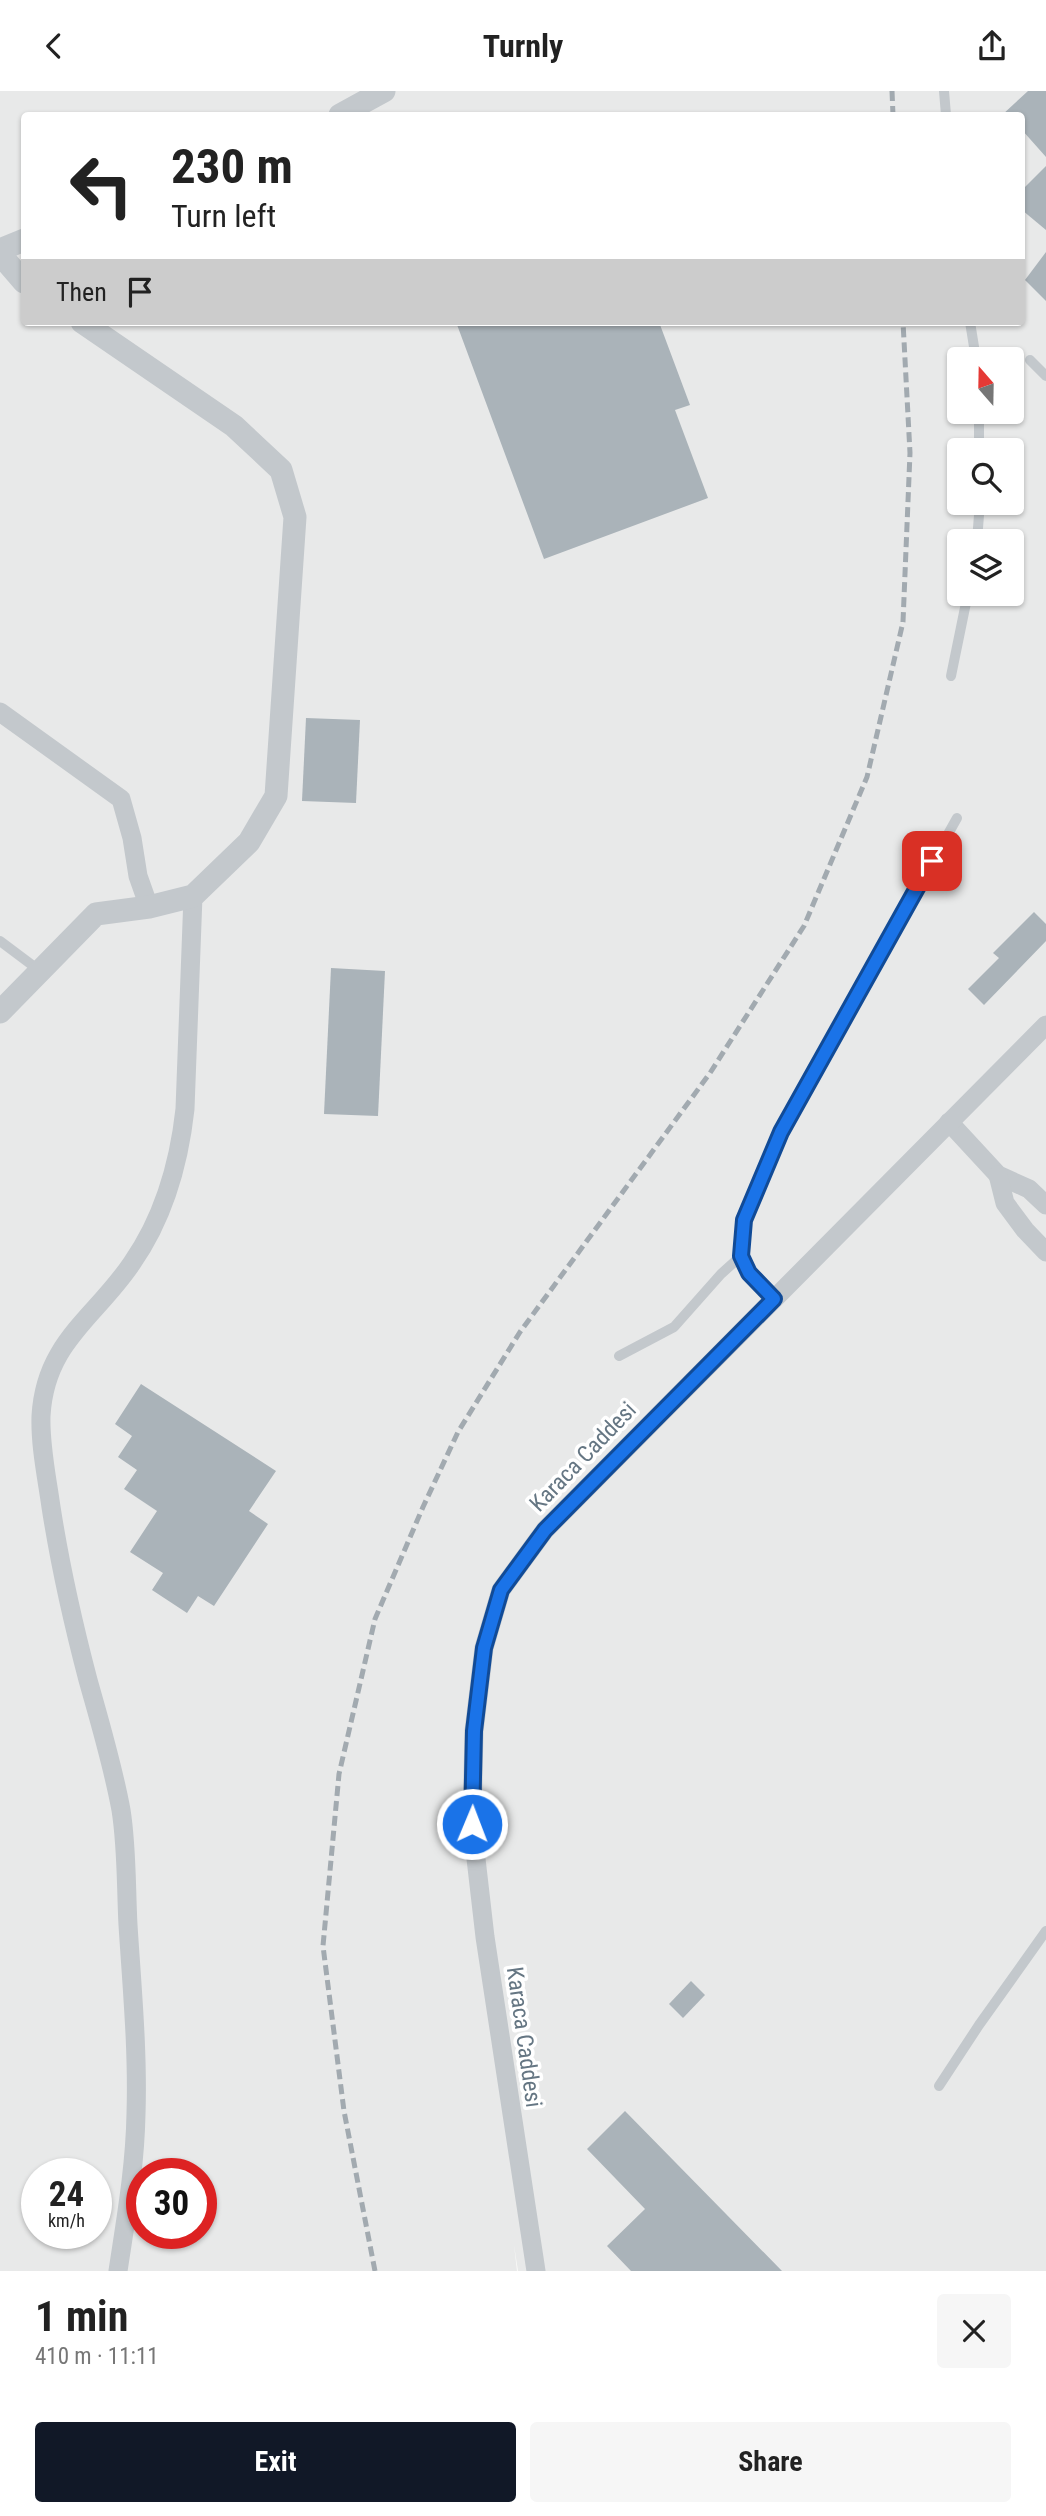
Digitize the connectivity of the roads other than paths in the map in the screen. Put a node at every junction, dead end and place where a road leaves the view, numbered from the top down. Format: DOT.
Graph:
graph roads {
  1 [pos="384,91"];
  2 [pos="944,91"];
  3 [pos="346,112"];
  4 [pos="946,112"];
  5 [pos="21,242"];
  6 [pos="0,252"];
  7 [pos="21,278"];
  8 [pos="88,326"];
  9 [pos="971,326"];
  10 [pos="974,347"];
  11 [pos="1030,360"];
  12 [pos="1046,376"];
  13 [pos="965,606"];
  14 [pos="951,676"];
  15 [pos="0,712"];
  16 [pos="957,818"];
  17 [pos="193,896"];
  18 [pos="149,907"];
  19 [pos="0,941"];
  20 [pos="40,971"];
  21 [pos="0,1012"];
  22 [pos="1046,1025"];
  23 [pos="948,1122"];
  24 [pos="998,1175"];
  25 [pos="1046,1205"];
  26 [pos="1046,1252"];
  27 [pos="741,1256"];
  28 [pos="774,1299"];
  29 [pos="619,1356"];
  30 [pos="1046,1931"];
  31 [pos="939,2086"];
  32 [pos="118,2271"];
  33 [pos="536,2271"];
  1 -- 3 [label="street"];
  2 -- 4 [label="lane"];
  5 -- 6 [label="street"];
  6 -- 7 [label="street"];
  8 -- 17 [label="street"];
  9 -- 10 [label="lane"];
  11 -- 12 [label="lane"];
  13 -- 14 [label="lane"];
  15 -- 18 [label="street"];
  16 -- 27 [label="lane"];
  17 -- 18 [label="street"];
  17 -- 32 [label="street"];
  18 -- 20 [label="street"];
  19 -- 20 [label="lane"];
  20 -- 21 [label="street"];
  22 -- 23 [label="street, Karaca Caddesi"];
  23 -- 24 [label="street"];
  23 -- 28 [label="street, Karaca Caddesi"];
  24 -- 25 [label="street"];
  24 -- 26 [label="street"];
  27 -- 28 [label="lane"];
  27 -- 29 [label="lane"];
  28 -- 33 [label="street, Karaca Caddesi"];
  30 -- 31 [label="lane"];
}
